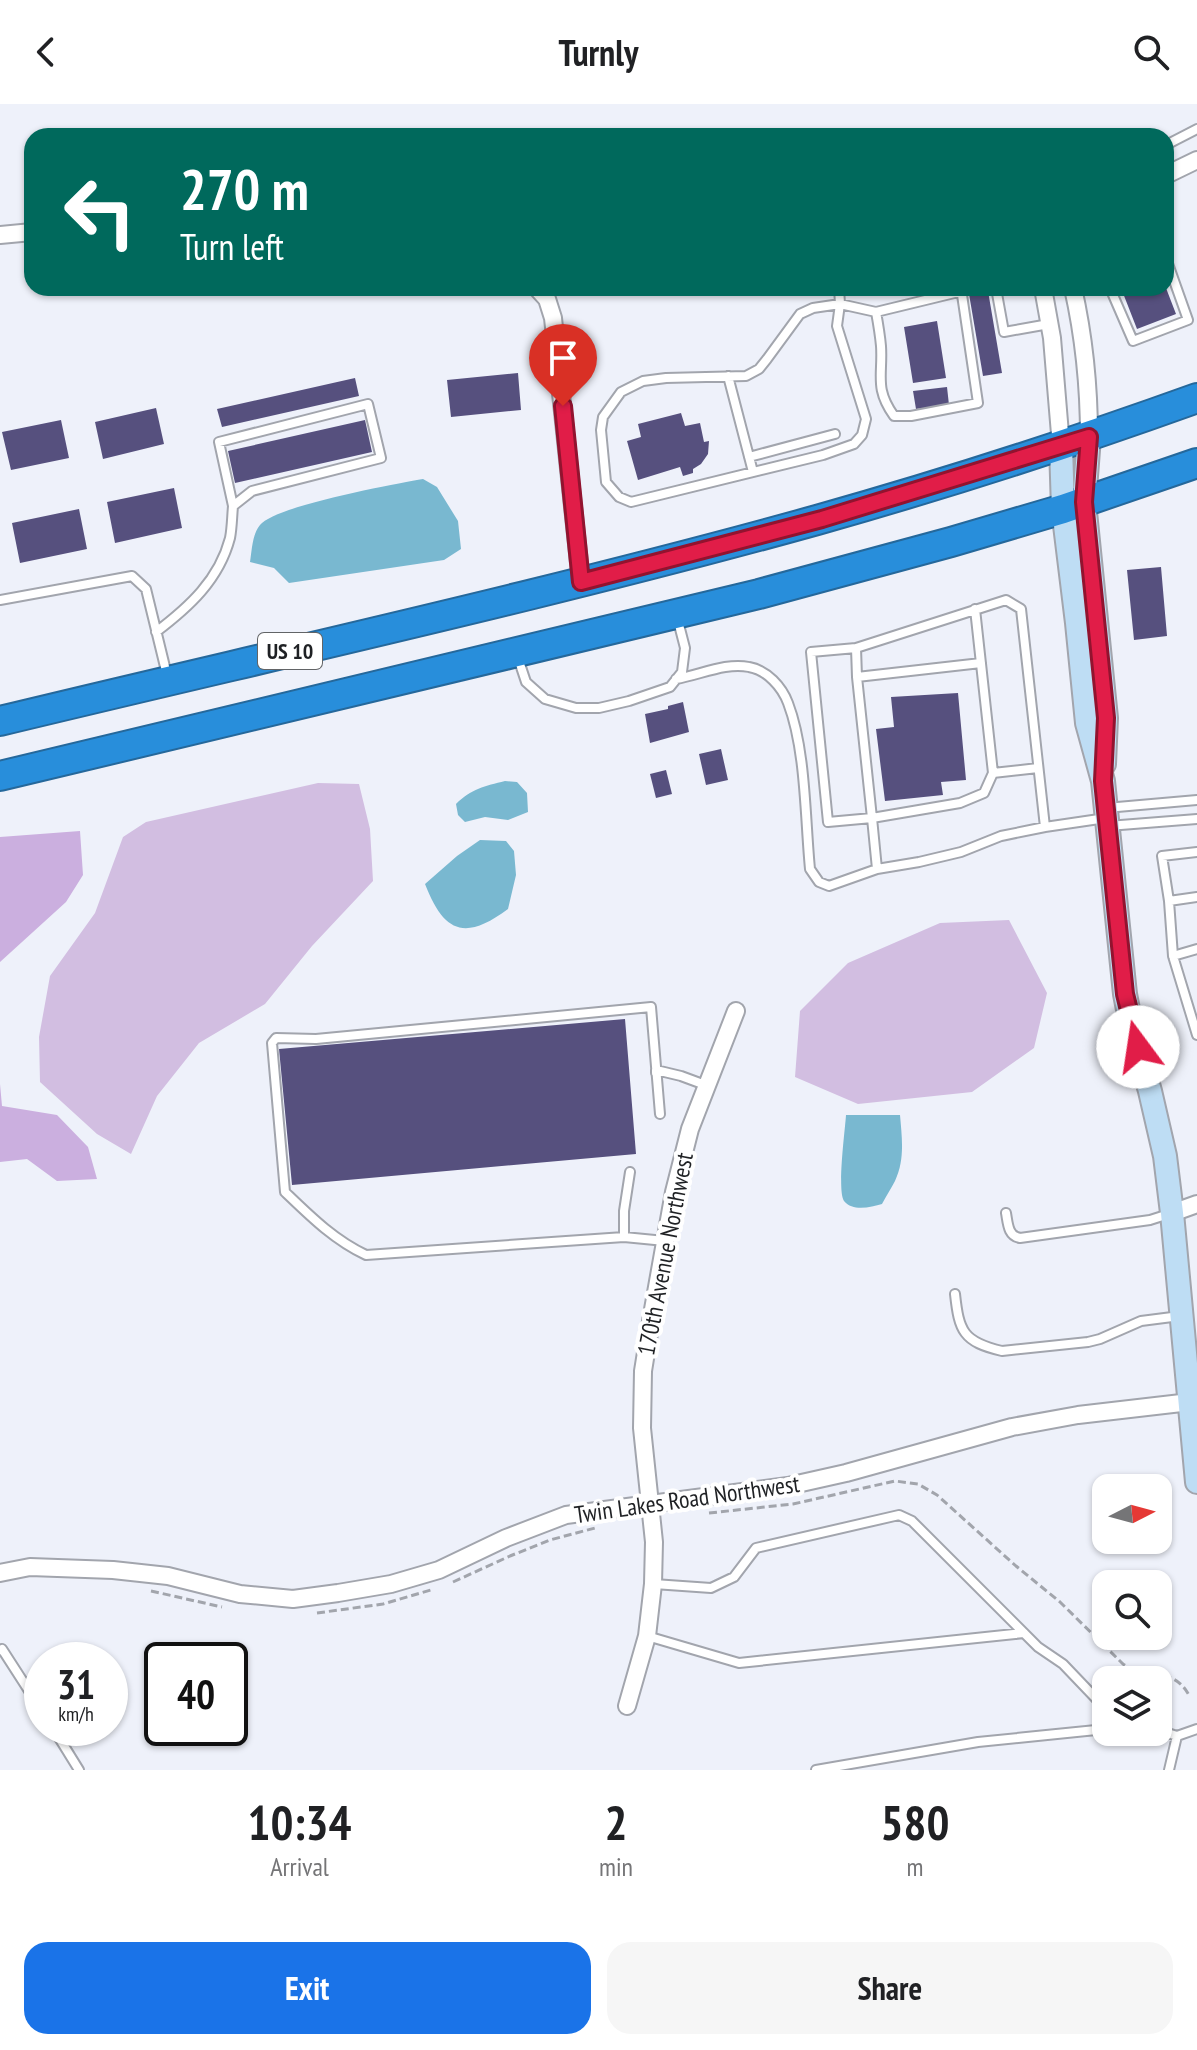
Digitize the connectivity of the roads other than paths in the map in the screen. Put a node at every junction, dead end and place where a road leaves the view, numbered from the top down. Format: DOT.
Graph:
graph roads {
  1 [pos="1197,129"];
  2 [pos="1174,141"];
  3 [pos="1197,160"];
  4 [pos="1174,171"];
  5 [pos="24,233"];
  6 [pos="0,235"];
  7 [pos="1174,281"];
  8 [pos="544,296"];
  9 [pos="840,296"];
  10 [pos="938,296"];
  11 [pos="962,296"];
  12 [pos="997,296"];
  13 [pos="1044,296"];
  14 [pos="1078,296"];
  15 [pos="1113,296"];
  16 [pos="840,304"];
  17 [pos="876,312"];
  18 [pos="1049,324"];
  19 [pos="728,376"];
  20 [pos="1197,398"];
  21 [pos="835,434"];
  22 [pos="1089,437"];
  23 [pos="1061,446"];
  24 [pos="749,457"];
  25 [pos="1197,463"];
  26 [pos="753,472"];
  27 [pos="233,506"];
  28 [pos="1074,506"];
  29 [pos="581,582"];
  30 [pos="0,600"];
  31 [pos="975,609"];
  32 [pos="677,615"];
  33 [pos="156,632"];
  34 [pos="856,648"];
  35 [pos="517,654"];
  36 [pos="981,663"];
  37 [pos="857,677"];
  38 [pos="676,679"];
  39 [pos="168,680"];
  40 [pos="0,721"];
  41 [pos="1038,768"];
  42 [pos="993,773"];
  43 [pos="0,776"];
  44 [pos="1197,800"];
  45 [pos="1106,817"];
  46 [pos="872,818"];
  47 [pos="1197,819"];
  48 [pos="1045,827"];
  49 [pos="1197,852"];
  50 [pos="877,869"];
  51 [pos="1197,897"];
  52 [pos="1169,901"];
  53 [pos="1197,949"];
  54 [pos="1173,956"];
  55 [pos="736,1011"];
  56 [pos="1197,1035"];
  57 [pos="656,1070"];
  58 [pos="708,1086"];
  59 [pos="660,1114"];
  60 [pos="630,1172"];
  61 [pos="1197,1204"];
  62 [pos="1006,1213"];
  63 [pos="1172,1213"];
  64 [pos="624,1237"];
  65 [pos="666,1241"];
  66 [pos="955,1294"];
  67 [pos="1180,1316"];
  68 [pos="1193,1402"];
  69 [pos="1197,1482"];
  70 [pos="650,1505"];
  71 [pos="0,1573"];
  72 [pos="653,1584"];
  73 [pos="1024,1633"];
  74 [pos="647,1636"];
  75 [pos="0,1650"];
  76 [pos="24,1683"];
  77 [pos="1092,1694"];
  78 [pos="627,1706"];
  79 [pos="1197,1729"];
  80 [pos="1092,1730"];
  81 [pos="1172,1734"];
  82 [pos="1177,1736"];
  83 [pos="64,1746"];
  84 [pos="79,1770"];
  85 [pos="816,1770"];
  86 [pos="1169,1770"];
  1 -- 2 [label="lane"];
  3 -- 4 [label="street"];
  5 -- 6 [label="street"];
  7 -- 15 [label="lane"];
  8 -- 29 [label="street"];
  9 -- 16 [label="lane"];
  10 -- 17 [label="lane"];
  11 -- 17 [label="lane"];
  12 -- 18 [label="lane"];
  13 -- 18 [label="street"];
  14 -- 22 [label="street"];
  16 -- 17 [label="lane"];
  16 -- 19 [label="lane"];
  16 -- 26 [label="lane"];
  18 -- 23 [label="street"];
  19 -- 24 [label="lane"];
  19 -- 26 [label="lane"];
  20 -- 22 [label="highway, US 10"];
  21 -- 24 [label="lane"];
  22 -- 23 [label="highway, US 10"];
  22 -- 28 [label="street"];
  23 -- 28 [label="street"];
  23 -- 29 [label="highway, US 10"];
  24 -- 26 [label="lane"];
  25 -- 28 [label="highway, US 10"];
  27 -- 27 [label="lane"];
  27 -- 33 [label="lane"];
  28 -- 32 [label="highway, US 10"];
  28 -- 45 [label="street"];
  29 -- 39 [label="highway, US 10"];
  30 -- 33 [label="lane"];
  31 -- 34 [label="lane"];
  31 -- 36 [label="lane"];
  31 -- 41 [label="lane"];
  32 -- 35 [label="highway, US 10"];
  32 -- 38 [label="lane"];
  33 -- 39 [label="lane"];
  34 -- 37 [label="lane"];
  34 -- 46 [label="lane"];
  35 -- 38 [label="lane"];
  35 -- 43 [label="highway, US 10"];
  36 -- 37 [label="lane"];
  36 -- 42 [label="lane"];
  37 -- 46 [label="lane"];
  38 -- 50 [label="lane"];
  39 -- 40 [label="highway, US 10"];
  41 -- 42 [label="lane"];
  41 -- 48 [label="lane"];
  42 -- 46 [label="lane"];
  44 -- 45 [label="lane"];
  45 -- 47 [label="lane"];
  45 -- 48 [label="lane"];
  45 -- 63 [label="street"];
  46 -- 50 [label="lane"];
  48 -- 50 [label="lane"];
  49 -- 52 [label="lane"];
  51 -- 52 [label="lane"];
  52 -- 54 [label="lane"];
  53 -- 54 [label="lane"];
  54 -- 56 [label="lane"];
  55 -- 58 [label="street, 170th Avenue Northwest"];
  57 -- 58 [label="lane"];
  57 -- 59 [label="lane"];
  57 -- 64 [label="lane"];
  58 -- 65 [label="street, 170th Avenue Northwest"];
  60 -- 64 [label="lane"];
  61 -- 63 [label="street"];
  62 -- 63 [label="lane"];
  63 -- 67 [label="street"];
  64 -- 65 [label="lane"];
  65 -- 70 [label="street, 170th Avenue Northwest"];
  66 -- 67 [label="lane"];
  67 -- 68 [label="street"];
  68 -- 69 [label="street"];
  68 -- 70 [label="street, Twin Lakes Road Northwest"];
  70 -- 71 [label="street, Twin Lakes Road Northwest"];
  70 -- 72 [label="street, 170th Avenue Northwest"];
  72 -- 73 [label="lane"];
  72 -- 74 [label="street, 170th Avenue Northwest"];
  73 -- 74 [label="lane"];
  73 -- 77 [label="lane"];
  74 -- 78 [label="street, 170th Avenue Northwest"];
  75 -- 76 [label="lane"];
  79 -- 82 [label="lane"];
  80 -- 85 [label="lane"];
  81 -- 82 [label="lane"];
  82 -- 86 [label="lane"];
  83 -- 84 [label="lane"];
}
